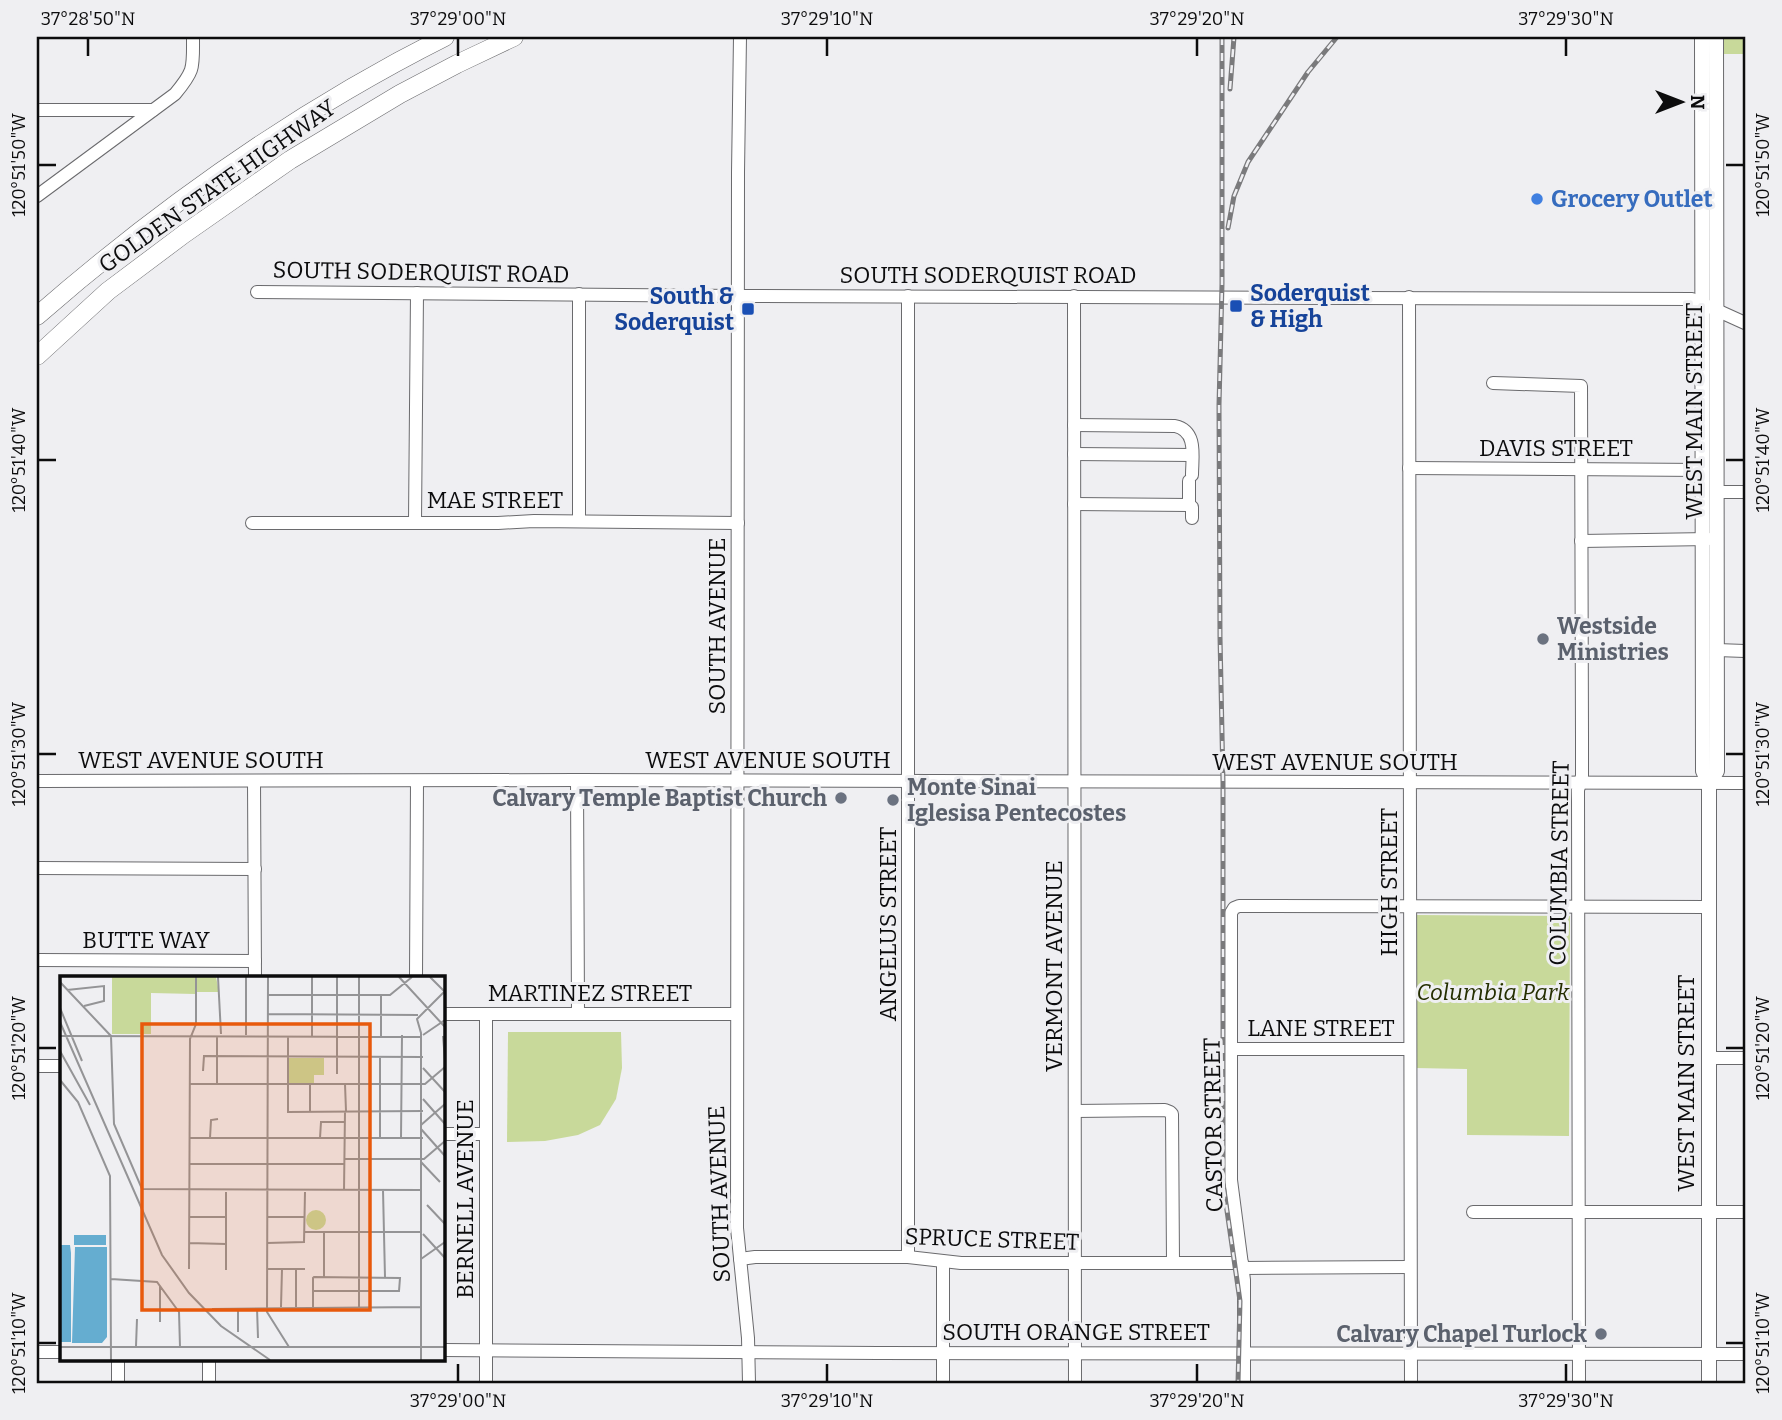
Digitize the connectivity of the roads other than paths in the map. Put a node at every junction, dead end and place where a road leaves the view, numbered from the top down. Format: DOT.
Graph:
graph roads {
  1 [pos="193,37"];
  2 [pos="445,37"];
  3 [pos="514,37"];
  4 [pos="740,37"];
  5 [pos="1702,37"];
  6 [pos="1716,37"];
  7 [pos="37,110"];
  8 [pos="153,110"];
  9 [pos="37,196"];
  10 [pos="257,292"];
  11 [pos="417,293"];
  12 [pos="579,295"];
  13 [pos="738,296"];
  14 [pos="908,296"];
  15 [pos="1074,296"];
  16 [pos="1409,297"];
  17 [pos="1710,308"];
  18 [pos="37,316"];
  19 [pos="1745,323"];
  20 [pos="37,356"];
  21 [pos="1493,383"];
  22 [pos="1074,425"];
  23 [pos="1074,454"];
  24 [pos="1192,454"];
  25 [pos="1409,468"];
  26 [pos="1581,470"];
  27 [pos="1703,470"];
  28 [pos="1717,492"];
  29 [pos="1745,492"];
  30 [pos="1074,504"];
  31 [pos="1189,505"];
  32 [pos="1192,518"];
  33 [pos="579,521"];
  34 [pos="415,522"];
  35 [pos="252,523"];
  36 [pos="738,523"];
  37 [pos="1710,539"];
  38 [pos="1581,541"];
  39 [pos="1717,650"];
  40 [pos="1745,651"];
  41 [pos="577,780"];
  42 [pos="37,781"];
  43 [pos="416,781"];
  44 [pos="738,781"];
  45 [pos="254,782"];
  46 [pos="909,782"];
  47 [pos="1074,782"];
  48 [pos="1410,783"];
  49 [pos="1580,783"];
  50 [pos="1745,783"];
  51 [pos="1709,784"];
  52 [pos="37,868"];
  53 [pos="255,869"];
  54 [pos="1410,906"];
  55 [pos="1579,907"];
  56 [pos="1708,907"];
  57 [pos="37,960"];
  58 [pos="255,961"];
  59 [pos="255,976"];
  60 [pos="416,976"];
  61 [pos="444,1014"];
  62 [pos="486,1014"];
  63 [pos="578,1014"];
  64 [pos="737,1014"];
  65 [pos="1231,1049"];
  66 [pos="1410,1049"];
  67 [pos="1709,1058"];
  68 [pos="1745,1058"];
  69 [pos="37,1066"];
  70 [pos="60,1066"];
  71 [pos="1075,1111"];
  72 [pos="444,1134"];
  73 [pos="486,1134"];
  74 [pos="1473,1212"];
  75 [pos="1579,1212"];
  76 [pos="1709,1212"];
  77 [pos="1745,1212"];
  78 [pos="908,1257"];
  79 [pos="740,1259"];
  80 [pos="943,1262"];
  81 [pos="1173,1262"];
  82 [pos="1075,1263"];
  83 [pos="1243,1265"];
  84 [pos="1410,1267"];
  85 [pos="444,1350"];
  86 [pos="486,1350"];
  87 [pos="37,1352"];
  88 [pos="60,1352"];
  89 [pos="748,1352"];
  90 [pos="943,1353"];
  91 [pos="1075,1353"];
  92 [pos="1244,1353"];
  93 [pos="1411,1353"];
  94 [pos="1579,1354"];
  95 [pos="1709,1354"];
  96 [pos="1745,1354"];
  97 [pos="117,1360"];
  98 [pos="209,1360"];
  99 [pos="118,1383"];
  100 [pos="209,1383"];
  101 [pos="486,1383"];
  102 [pos="749,1383"];
  103 [pos="943,1383"];
  104 [pos="1075,1383"];
  105 [pos="1244,1383"];
  106 [pos="1411,1383"];
  107 [pos="1579,1383"];
  108 [pos="1709,1383"];
  1 -- 8 [label="street"];
  2 -- 18 [label="highway, GOLDEN STATE HIGHWAY"];
  3 -- 20 [label="highway, GOLDEN STATE HIGHWAY"];
  4 -- 13 [label="street, SOUTH AVENUE"];
  5 -- 17 [label="main road, WEST MAIN STREET"];
  6 -- 17 [label="main road, WEST MAIN STREET"];
  7 -- 8 [label="street"];
  8 -- 9 [label="street"];
  10 -- 11 [label="street, SOUTH SODERQUIST ROAD"];
  11 -- 12 [label="street, SOUTH SODERQUIST ROAD"];
  11 -- 34 [label="street"];
  12 -- 13 [label="street, SOUTH SODERQUIST ROAD"];
  12 -- 33 [label="street"];
  13 -- 14 [label="street, SOUTH SODERQUIST ROAD"];
  13 -- 36 [label="street, SOUTH AVENUE"];
  14 -- 15 [label="street, SOUTH SODERQUIST ROAD"];
  14 -- 46 [label="street, ANGELUS STREET"];
  15 -- 16 [label="street, SOUTH SODERQUIST ROAD"];
  15 -- 22 [label="street, VERMONT AVENUE"];
  16 -- 17 [label="street, SOUTH SODERQUIST ROAD"];
  16 -- 25 [label="street, HIGH STREET"];
  17 -- 19 [label="street, SOUTH SODERQUIST ROAD"];
  17 -- 27 [label="main road, WEST MAIN STREET"];
  17 -- 28 [label="main road, WEST MAIN STREET"];
  21 -- 26 [label="street, COLUMBIA STREET"];
  22 -- 23 [label="street, VERMONT AVENUE"];
  22 -- 24 [label="street"];
  23 -- 24 [label="street"];
  23 -- 30 [label="street, VERMONT AVENUE"];
  24 -- 31 [label="street"];
  25 -- 26 [label="street, DAVIS STREET"];
  25 -- 48 [label="street, HIGH STREET"];
  26 -- 27 [label="street, DAVIS STREET"];
  26 -- 38 [label="street, COLUMBIA STREET"];
  27 -- 37 [label="main road, WEST MAIN STREET"];
  28 -- 29 [label="street"];
  28 -- 37 [label="main road, WEST MAIN STREET"];
  30 -- 31 [label="street"];
  30 -- 47 [label="street, VERMONT AVENUE"];
  31 -- 32 [label="street"];
  33 -- 34 [label="street, MAE STREET"];
  33 -- 36 [label="street, MAE STREET"];
  34 -- 35 [label="street, MAE STREET"];
  36 -- 44 [label="street, SOUTH AVENUE"];
  37 -- 38 [label="street"];
  37 -- 39 [label="main road, WEST MAIN STREET"];
  37 -- 51 [label="main road, WEST MAIN STREET"];
  38 -- 49 [label="street, COLUMBIA STREET"];
  39 -- 40 [label="street"];
  39 -- 51 [label="main road, WEST MAIN STREET"];
  41 -- 43 [label="street, WEST AVENUE SOUTH"];
  41 -- 44 [label="street, WEST AVENUE SOUTH"];
  41 -- 63 [label="street"];
  42 -- 45 [label="street, WEST AVENUE SOUTH"];
  43 -- 45 [label="street, WEST AVENUE SOUTH"];
  43 -- 60 [label="street"];
  44 -- 46 [label="street, WEST AVENUE SOUTH"];
  44 -- 64 [label="street, SOUTH AVENUE"];
  45 -- 53 [label="street"];
  46 -- 47 [label="street, WEST AVENUE SOUTH"];
  46 -- 78 [label="street, ANGELUS STREET"];
  47 -- 48 [label="street, WEST AVENUE SOUTH"];
  47 -- 71 [label="street, VERMONT AVENUE"];
  48 -- 49 [label="street, WEST AVENUE SOUTH"];
  48 -- 54 [label="street, HIGH STREET"];
  49 -- 51 [label="street, WEST AVENUE SOUTH"];
  49 -- 55 [label="street, COLUMBIA STREET"];
  50 -- 51 [label="street, WEST AVENUE SOUTH"];
  51 -- 56 [label="main road, WEST MAIN STREET"];
  52 -- 53 [label="street"];
  53 -- 58 [label="street"];
  54 -- 55 [label="street"];
  54 -- 65 [label="street, CASTOR STREET"];
  54 -- 66 [label="street, HIGH STREET"];
  55 -- 56 [label="street"];
  55 -- 75 [label="street, COLUMBIA STREET"];
  56 -- 67 [label="main road, WEST MAIN STREET"];
  57 -- 58 [label="street, BUTTE WAY"];
  58 -- 59 [label="street"];
  61 -- 62 [label="street, MARTINEZ STREET"];
  62 -- 63 [label="street, MARTINEZ STREET"];
  62 -- 73 [label="street, BERNELL AVENUE"];
  63 -- 64 [label="street, MARTINEZ STREET"];
  64 -- 79 [label="street, SOUTH AVENUE"];
  65 -- 66 [label="street, LANE STREET"];
  65 -- 83 [label="street, CASTOR STREET"];
  66 -- 84 [label="street, HIGH STREET"];
  67 -- 68 [label="street"];
  67 -- 76 [label="main road, WEST MAIN STREET"];
  69 -- 70 [label="street"];
  71 -- 81 [label="street"];
  71 -- 82 [label="street, VERMONT AVENUE"];
  72 -- 73 [label="street"];
  73 -- 86 [label="street, BERNELL AVENUE"];
  74 -- 75 [label="street"];
  75 -- 76 [label="street"];
  75 -- 94 [label="street, COLUMBIA STREET"];
  76 -- 77 [label="street"];
  76 -- 95 [label="main road, WEST MAIN STREET"];
  78 -- 79 [label="street, SPRUCE STREET"];
  78 -- 80 [label="street, SPRUCE STREET"];
  79 -- 89 [label="street, SOUTH AVENUE"];
  80 -- 82 [label="street, SPRUCE STREET"];
  80 -- 90 [label="street"];
  81 -- 82 [label="street, SPRUCE STREET"];
  81 -- 83 [label="street, SPRUCE STREET"];
  82 -- 91 [label="street, VERMONT AVENUE"];
  83 -- 84 [label="street, SPRUCE STREET"];
  83 -- 92 [label="street, CASTOR STREET"];
  84 -- 93 [label="street, HIGH STREET"];
  85 -- 86 [label="street, SOUTH ORANGE STREET"];
  86 -- 89 [label="street, SOUTH ORANGE STREET"];
  86 -- 101 [label="street, BERNELL AVENUE"];
  87 -- 88 [label="street"];
  89 -- 90 [label="street, SOUTH ORANGE STREET"];
  89 -- 102 [label="street, SOUTH AVENUE"];
  90 -- 91 [label="street, SOUTH ORANGE STREET"];
  90 -- 103 [label="street"];
  91 -- 92 [label="street, SOUTH ORANGE STREET"];
  91 -- 104 [label="street, VERMONT AVENUE"];
  92 -- 93 [label="street, SOUTH ORANGE STREET"];
  92 -- 105 [label="street, CASTOR STREET"];
  93 -- 94 [label="street, SOUTH ORANGE STREET"];
  93 -- 106 [label="street, HIGH STREET"];
  94 -- 95 [label="street, SOUTH ORANGE STREET"];
  94 -- 107 [label="street, COLUMBIA STREET"];
  95 -- 96 [label="street, SOUTH ORANGE STREET"];
  95 -- 108 [label="main road, WEST MAIN STREET"];
  97 -- 99 [label="street"];
  98 -- 100 [label="street"];
}
